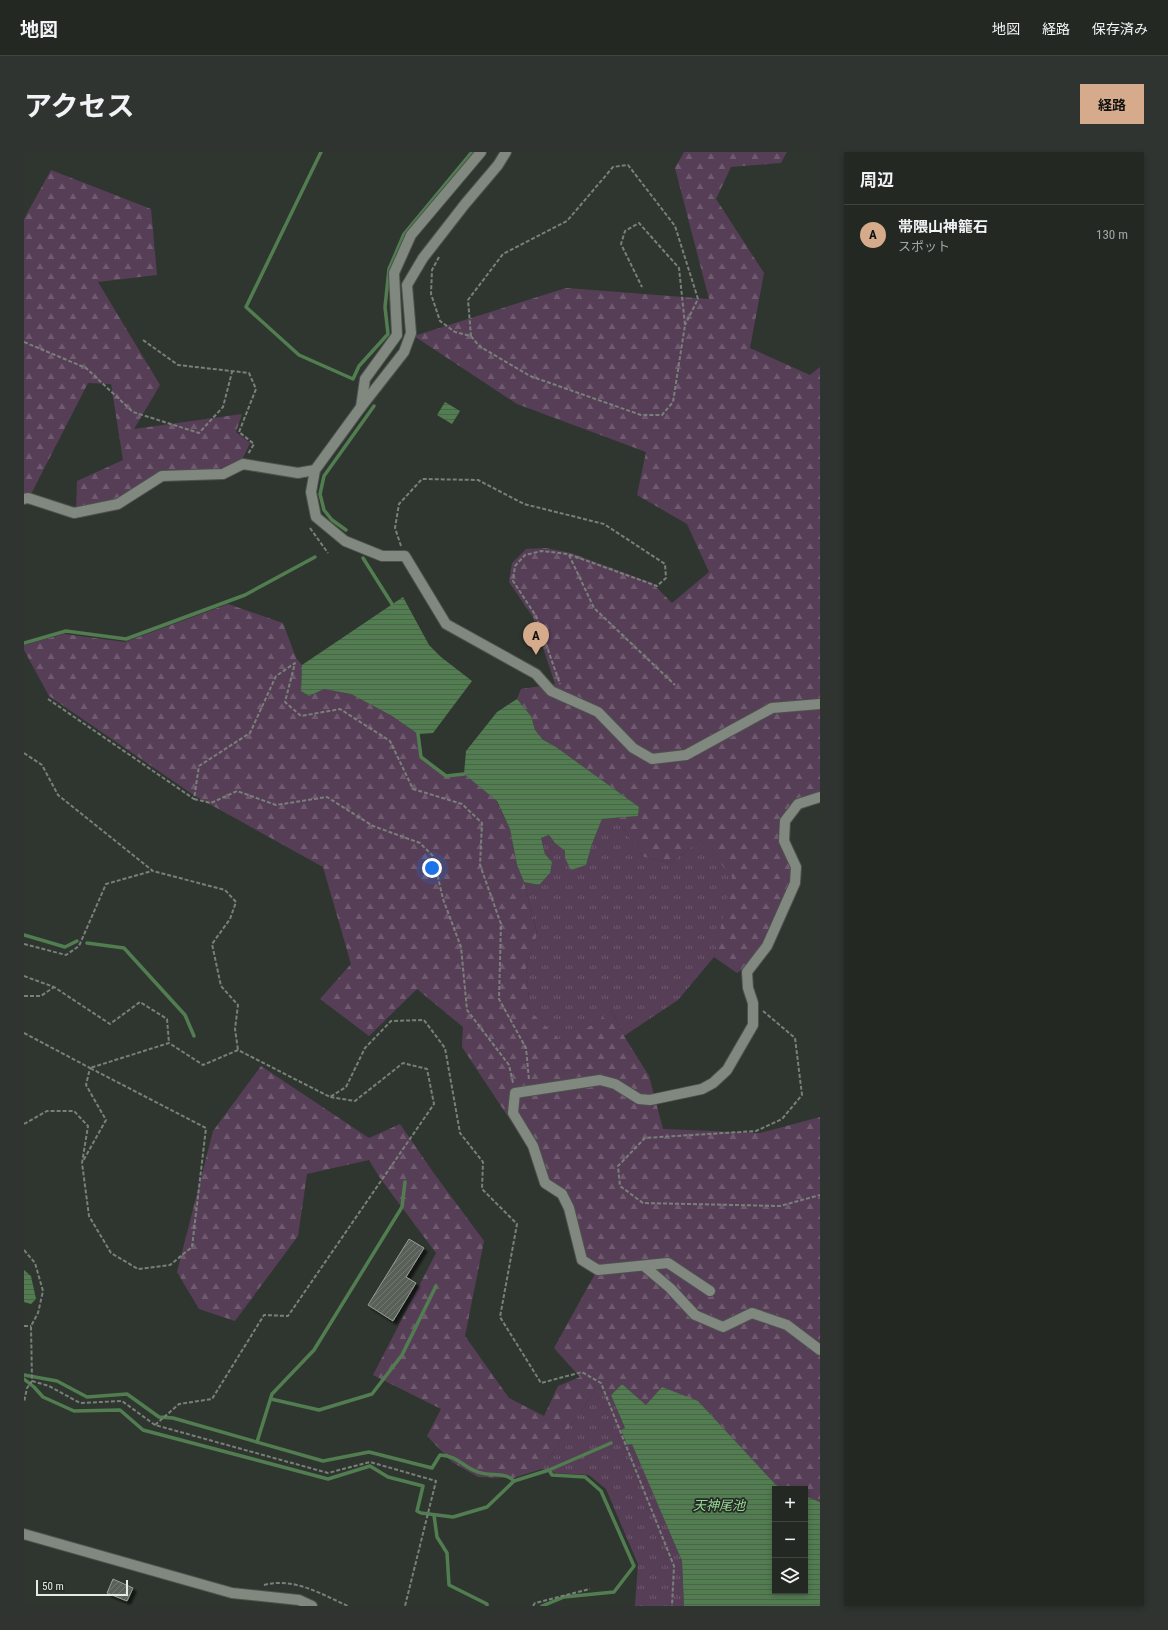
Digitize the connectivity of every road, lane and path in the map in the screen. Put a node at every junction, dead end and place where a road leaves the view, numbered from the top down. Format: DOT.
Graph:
graph roads {
  1 [pos="481,152"];
  2 [pos="506,152"];
  3 [pos="439,257"];
  4 [pos="642,287"];
  5 [pos="685,325"];
  6 [pos="471,336"];
  7 [pos="143,340"];
  8 [pos="24,342"];
  9 [pos="232,372"];
  10 [pos="361,407"];
  11 [pos="243,464"];
  12 [pos="315,470"];
  13 [pos="24,499"];
  14 [pos="568,554"];
  15 [pos="405,556"];
  16 [pos="675,685"];
  17 [pos="565,698"];
  18 [pos="48,699"];
  19 [pos="820,704"];
  20 [pos="24,753"];
  21 [pos="820,797"];
  22 [pos="194,799"];
  23 [pos="153,871"];
  24 [pos="24,944"];
  25 [pos="24,976"];
  26 [pos="54,987"];
  27 [pos="24,996"];
  28 [pos="753,1003"];
  29 [pos="24,1033"];
  30 [pos="169,1043"];
  31 [pos="238,1050"];
  32 [pos="90,1068"];
  33 [pos="531,1090"];
  34 [pos="515,1093"];
  35 [pos="330,1096"];
  36 [pos="24,1124"];
  37 [pos="82,1164"];
  38 [pos="820,1195"];
  39 [pos="24,1250"];
  40 [pos="644,1266"];
  41 [pos="710,1291"];
  42 [pos="24,1326"];
  43 [pos="31,1326"];
  44 [pos="820,1350"];
  45 [pos="32,1381"];
  46 [pos="24,1402"];
  47 [pos="155,1425"];
  48 [pos="24,1534"];
  49 [pos="590,1589"];
  50 [pos="312,1606"];
  51 [pos="405,1606"];
  52 [pos="532,1606"];
  53 [pos="672,1606"];
  1 -- 10 [label="street"];
  2 -- 10 [label="street"];
  3 -- 6 [label="path"];
  4 -- 5 [label="path"];
  5 -- 6 [label="path"];
  5 -- 6 [label="path"];
  7 -- 9 [label="path"];
  8 -- 9 [label="path"];
  9 -- 11 [label="path"];
  10 -- 12 [label="street"];
  11 -- 12 [label="street"];
  11 -- 13 [label="street"];
  12 -- 15 [label="street"];
  14 -- 15 [label="path"];
  14 -- 16 [label="path"];
  14 -- 17 [label="path"];
  15 -- 17 [label="street"];
  17 -- 19 [label="street"];
  18 -- 22 [label="path"];
  20 -- 23 [label="path"];
  21 -- 28 [label="street"];
  22 -- 33 [label="path"];
  22 -- 34 [label="path"];
  23 -- 24 [label="path"];
  23 -- 31 [label="path"];
  25 -- 26 [label="path"];
  26 -- 27 [label="path"];
  26 -- 30 [label="path"];
  28 -- 33 [label="street"];
  28 -- 38 [label="path"];
  29 -- 32 [label="path"];
  30 -- 31 [label="path"];
  30 -- 32 [label="path"];
  31 -- 35 [label="path"];
  32 -- 37 [label="path"];
  32 -- 37 [label="path"];
  33 -- 34 [label="street"];
  34 -- 40 [label="street"];
  35 -- 47 [label="path"];
  35 -- 53 [label="path"];
  36 -- 37 [label="path"];
  39 -- 43 [label="path"];
  40 -- 41 [label="street"];
  40 -- 44 [label="street"];
  42 -- 43 [label="path"];
  43 -- 45 [label="path"];
  45 -- 46 [label="path"];
  45 -- 47 [label="path"];
  47 -- 51 [label="path"];
  48 -- 50 [label="street"];
  49 -- 52 [label="path"];
}
